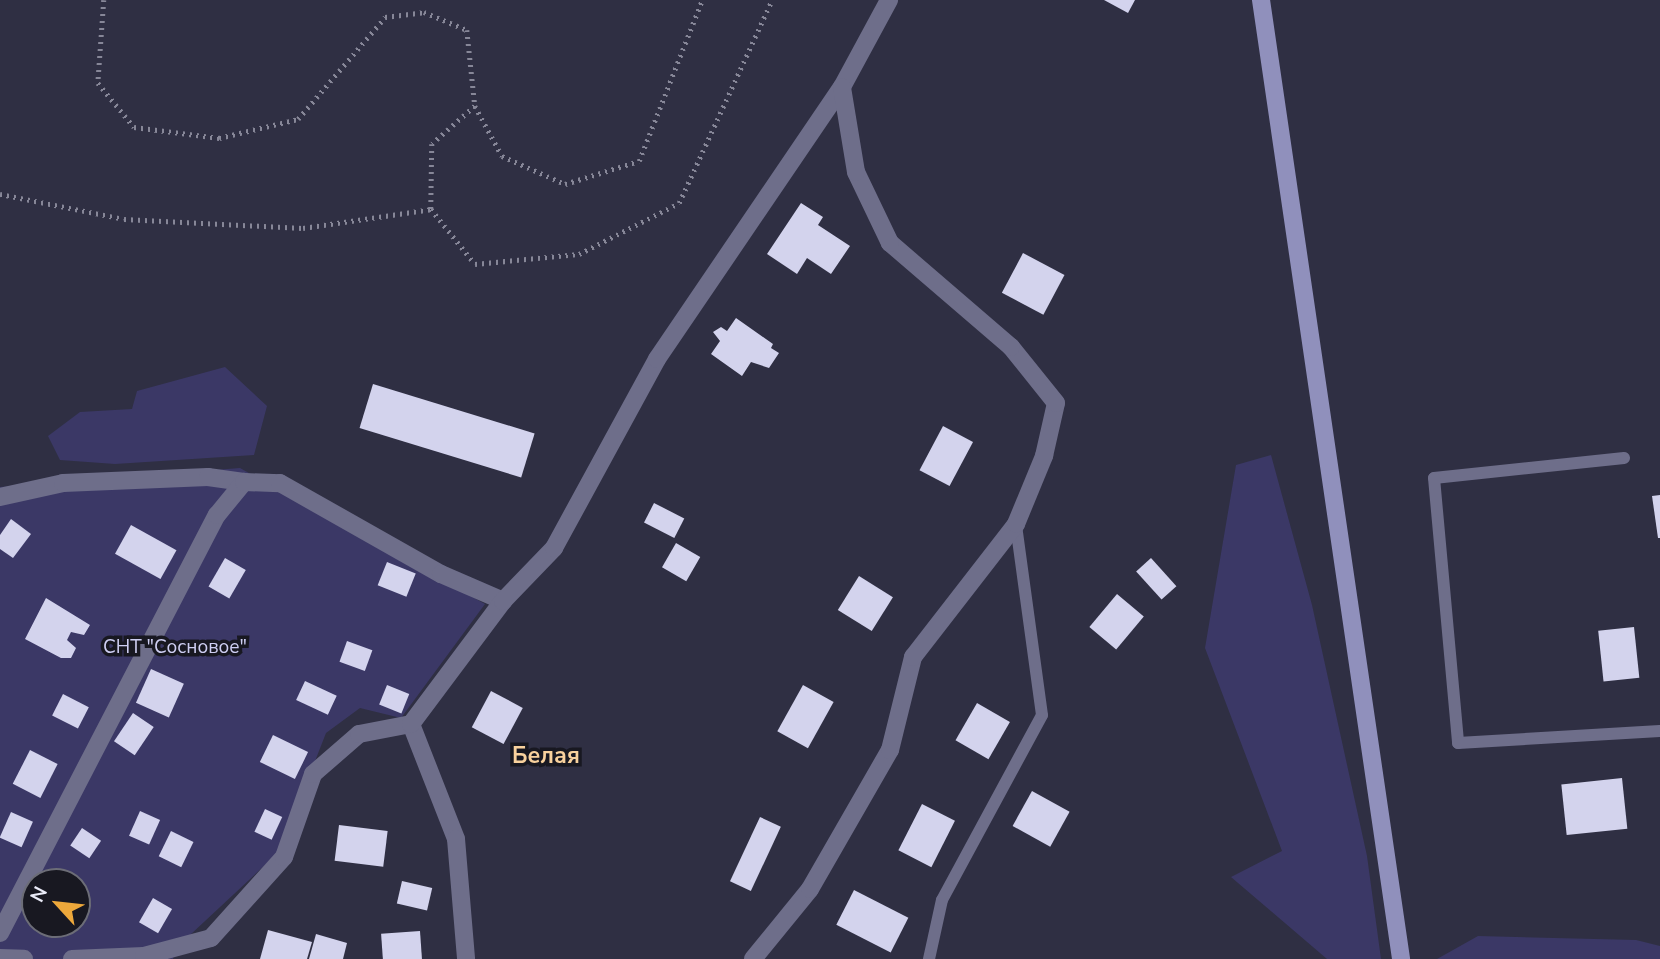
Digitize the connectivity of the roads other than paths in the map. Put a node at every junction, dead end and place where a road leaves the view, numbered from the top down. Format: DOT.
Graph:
graph roads {
  1 [pos="889,0"];
  2 [pos="1261,0"];
  3 [pos="842,87"];
  4 [pos="1623,458"];
  5 [pos="244,482"];
  6 [pos="0,497"];
  7 [pos="1016,524"];
  8 [pos="503,601"];
  9 [pos="411,724"];
  10 [pos="1660,731"];
  11 [pos="0,933"];
  12 [pos="0,958"];
  13 [pos="23,959"];
  14 [pos="72,959"];
  15 [pos="466,959"];
  16 [pos="752,959"];
  17 [pos="929,959"];
  18 [pos="1401,959"];
  1 -- 3 [label="street"];
  2 -- 18 [label="main road"];
  3 -- 7 [label="street"];
  3 -- 8 [label="street"];
  4 -- 10 [label="lane"];
  5 -- 6 [label="street"];
  5 -- 8 [label="street"];
  5 -- 11 [label="street"];
  7 -- 16 [label="street"];
  7 -- 17 [label="lane"];
  8 -- 9 [label="street"];
  9 -- 14 [label="street"];
  9 -- 15 [label="street"];
  12 -- 13 [label="street"];
}
